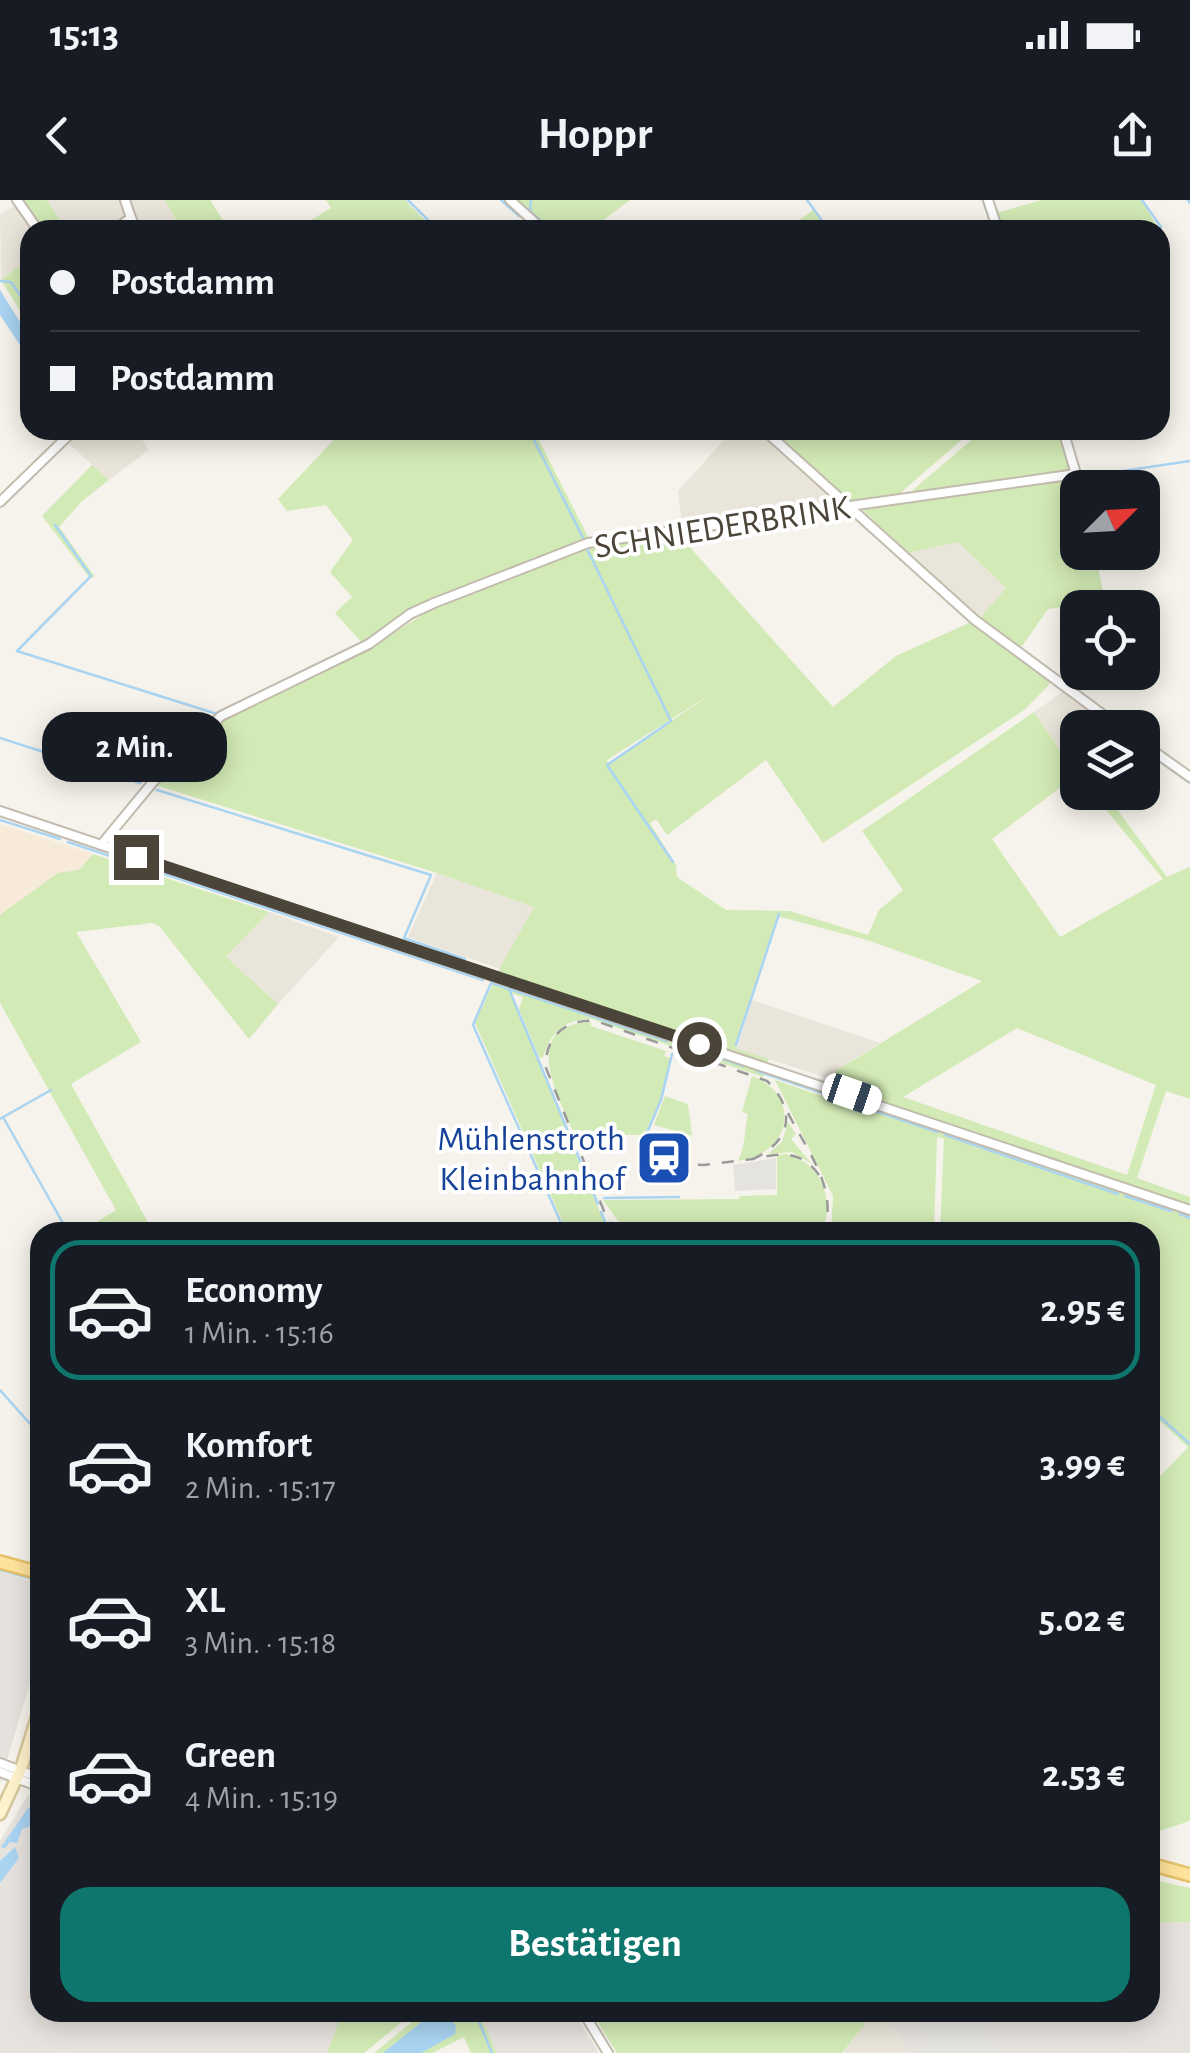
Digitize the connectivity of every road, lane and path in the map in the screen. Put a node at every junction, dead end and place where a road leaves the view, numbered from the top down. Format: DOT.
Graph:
graph roads {
  1 [pos="125,200"];
  2 [pos="510,200"];
  3 [pos="132,218"];
  4 [pos="129,220"];
  5 [pos="532,220"];
  6 [pos="64,440"];
  7 [pos="775,440"];
  8 [pos="1066,440"];
  9 [pos="0,502"];
  10 [pos="850,507"];
  11 [pos="1097,710"];
  12 [pos="1160,756"];
  13 [pos="1190,777"];
  14 [pos="0,811"];
  15 [pos="101,845"];
  16 [pos="1190,1210"];
  17 [pos="0,1559"];
  18 [pos="30,1567"];
  19 [pos="30,1738"];
  20 [pos="0,1763"];
  21 [pos="0,1772"];
  22 [pos="19,1774"];
  23 [pos="30,1776"];
  24 [pos="30,1781"];
  25 [pos="0,1814"];
  26 [pos="1160,1867"];
  27 [pos="1190,1875"];
  28 [pos="590,2022"];
  29 [pos="608,2053"];
  1 -- 3 [label="street"];
  2 -- 5 [label="street"];
  3 -- 4 [label="street"];
  6 -- 9 [label="street"];
  7 -- 10 [label="street"];
  8 -- 10 [label="street, SCHNIEDERBRINK"];
  10 -- 11 [label="street"];
  10 -- 15 [label="street, SCHNIEDERBRINK"];
  12 -- 13 [label="street"];
  14 -- 15 [label="street"];
  15 -- 16 [label="street"];
  17 -- 18 [label="main road"];
  19 -- 22 [label="main road"];
  20 -- 22 [label="street"];
  21 -- 22 [label="street"];
  22 -- 23 [label="street"];
  22 -- 24 [label="street"];
  22 -- 25 [label="main road"];
  26 -- 27 [label="main road"];
  28 -- 29 [label="street"];
}
